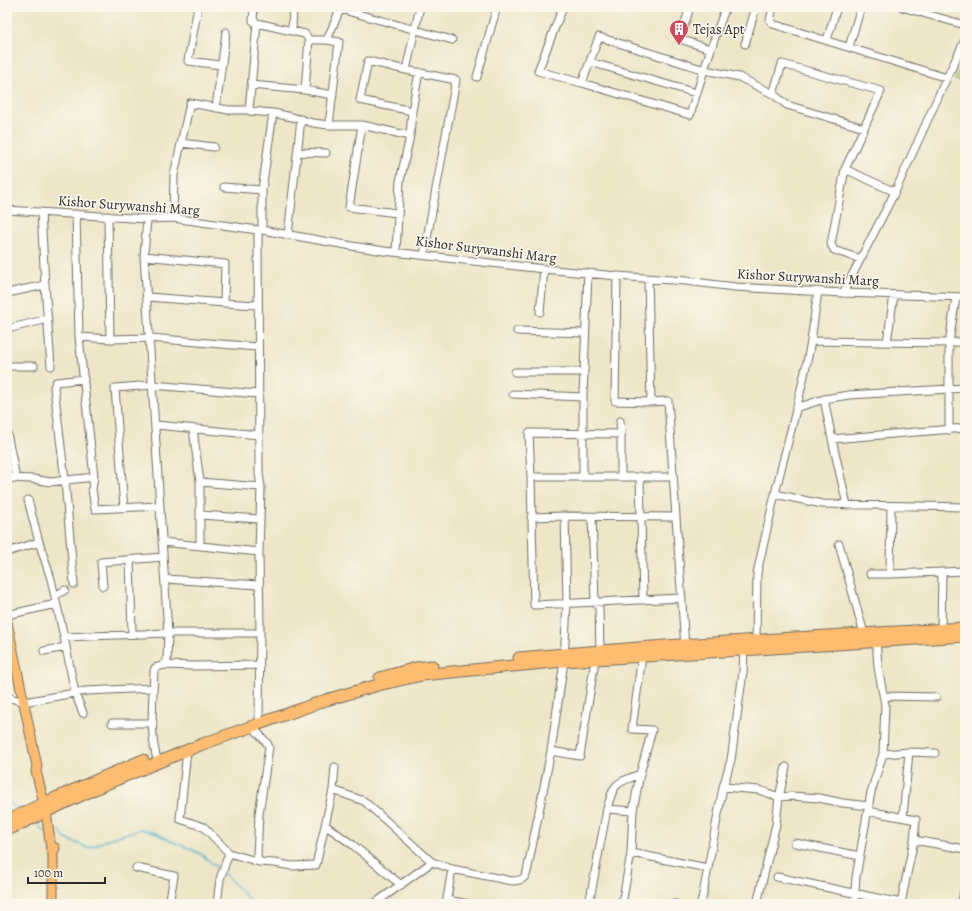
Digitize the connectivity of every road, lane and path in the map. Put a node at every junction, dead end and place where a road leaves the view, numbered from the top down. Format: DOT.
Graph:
graph roads {
  1 [pos="198,7"];
  2 [pos="254,7"];
  3 [pos="293,7"];
  4 [pos="420,7"];
  5 [pos="497,7"];
  6 [pos="563,7"];
  7 [pos="690,7"];
  8 [pos="726,7"];
  9 [pos="756,7"];
  10 [pos="773,7"];
  11 [pos="837,7"];
  12 [pos="861,7"];
  13 [pos="902,7"];
  14 [pos="340,8"];
  15 [pos="927,10"];
  16 [pos="257,23"];
  17 [pos="965,25"];
  18 [pos="292,30"];
  19 [pos="416,30"];
  20 [pos="226,32"];
  21 [pos="309,40"];
  22 [pos="327,40"];
  23 [pos="452,40"];
  24 [pos="827,40"];
  25 [pos="965,40"];
  26 [pos="745,44"];
  27 [pos="849,47"];
  28 [pos="710,49"];
  29 [pos="590,62"];
  30 [pos="221,64"];
  31 [pos="406,70"];
  32 [pos="705,70"];
  33 [pos="419,72"];
  34 [pos="477,77"];
  35 [pos="947,78"];
  36 [pos="582,83"];
  37 [pos="251,85"];
  38 [pos="304,90"];
  39 [pos="696,93"];
  40 [pos="773,94"];
  41 [pos="333,95"];
  42 [pos="216,108"];
  43 [pos="249,110"];
  44 [pos="412,111"];
  45 [pos="273,113"];
  46 [pos="301,119"];
  47 [pos="329,125"];
  48 [pos="362,125"];
  49 [pos="864,128"];
  50 [pos="410,136"];
  51 [pos="181,143"];
  52 [pos="214,147"];
  53 [pos="298,152"];
  54 [pos="326,153"];
  55 [pos="845,169"];
  56 [pos="224,187"];
  57 [pos="262,190"];
  58 [pos="895,192"];
  59 [pos="7,210"];
  60 [pos="41,212"];
  61 [pos="397,213"];
  62 [pos="76,214"];
  63 [pos="108,216"];
  64 [pos="173,218"];
  65 [pos="147,219"];
  66 [pos="260,230"];
  67 [pos="288,235"];
  68 [pos="396,251"];
  69 [pos="424,254"];
  70 [pos="144,256"];
  71 [pos="860,259"];
  72 [pos="544,269"];
  73 [pos="588,273"];
  74 [pos="617,276"];
  75 [pos="648,279"];
  76 [pos="45,285"];
  77 [pos="818,291"];
  78 [pos="7,293"];
  79 [pos="843,293"];
  80 [pos="894,294"];
  81 [pos="956,297"];
  82 [pos="965,297"];
  83 [pos="148,298"];
  84 [pos="224,303"];
  85 [pos="258,304"];
  86 [pos="540,312"];
  87 [pos="48,319"];
  88 [pos="7,328"];
  89 [pos="517,331"];
  90 [pos="585,333"];
  91 [pos="79,337"];
  92 [pos="150,338"];
  93 [pos="110,339"];
  94 [pos="811,341"];
  95 [pos="965,341"];
  96 [pos="887,342"];
  97 [pos="949,342"];
  98 [pos="258,347"];
  99 [pos="7,366"];
  100 [pos="34,366"];
  101 [pos="51,366"];
  102 [pos="515,372"];
  103 [pos="584,372"];
  104 [pos="84,379"];
  105 [pos="153,385"];
  106 [pos="965,388"];
  107 [pos="949,389"];
  108 [pos="258,394"];
  109 [pos="513,394"];
  110 [pos="583,397"];
  111 [pos="824,399"];
  112 [pos="651,402"];
  113 [pos="796,408"];
  114 [pos="620,421"];
  115 [pos="156,425"];
  116 [pos="965,428"];
  117 [pos="193,429"];
  118 [pos="949,430"];
  119 [pos="7,433"];
  120 [pos="620,434"];
  121 [pos="258,435"];
  122 [pos="582,435"];
  123 [pos="832,439"];
  124 [pos="620,476"];
  125 [pos="640,476"];
  126 [pos="94,477"];
  127 [pos="583,477"];
  128 [pos="674,477"];
  129 [pos="7,478"];
  130 [pos="16,478"];
  131 [pos="531,478"];
  132 [pos="65,481"];
  133 [pos="200,482"];
  134 [pos="261,487"];
  135 [pos="775,494"];
  136 [pos="28,500"];
  137 [pos="847,505"];
  138 [pos="159,506"];
  139 [pos="891,506"];
  140 [pos="965,507"];
  141 [pos="124,508"];
  142 [pos="200,515"];
  143 [pos="565,516"];
  144 [pos="531,517"];
  145 [pos="592,517"];
  146 [pos="641,517"];
  147 [pos="676,517"];
  148 [pos="260,518"];
  149 [pos="39,542"];
  150 [pos="162,542"];
  151 [pos="839,544"];
  152 [pos="200,546"];
  153 [pos="7,552"];
  154 [pos="259,552"];
  155 [pos="163,557"];
  156 [pos="130,559"];
  157 [pos="965,571"];
  158 [pos="942,572"];
  159 [pos="870,574"];
  160 [pos="890,574"];
  161 [pos="165,579"];
  162 [pos="74,584"];
  163 [pos="259,585"];
  164 [pos="103,586"];
  165 [pos="65,590"];
  166 [pos="55,596"];
  167 [pos="682,598"];
  168 [pos="643,600"];
  169 [pos="595,602"];
  170 [pos="567,603"];
  171 [pos="56,604"];
  172 [pos="7,615"];
  173 [pos="7,622"];
  174 [pos="965,628"];
  175 [pos="941,630"];
  176 [pos="168,633"];
  177 [pos="260,633"];
  178 [pos="132,634"];
  179 [pos="965,636"];
  180 [pos="64,637"];
  181 [pos="870,637"];
  182 [pos="756,644"];
  183 [pos="744,645"];
  184 [pos="66,647"];
  185 [pos="685,649"];
  186 [pos="44,651"];
  187 [pos="597,655"];
  188 [pos="642,656"];
  189 [pos="565,657"];
  190 [pos="164,665"];
  191 [pos="259,665"];
  192 [pos="153,688"];
  193 [pos="75,693"];
  194 [pos="884,696"];
  195 [pos="936,696"];
  196 [pos="7,697"];
  197 [pos="24,702"];
  198 [pos="83,713"];
  199 [pos="259,717"];
  200 [pos="112,723"];
  201 [pos="153,723"];
  202 [pos="252,726"];
  203 [pos="187,750"];
  204 [pos="551,751"];
  205 [pos="909,752"];
  206 [pos="935,753"];
  207 [pos="883,754"];
  208 [pos="157,758"];
  209 [pos="335,767"];
  210 [pos="786,767"];
  211 [pos="640,774"];
  212 [pos="723,787"];
  213 [pos="333,790"];
  214 [pos="779,797"];
  215 [pos="48,806"];
  216 [pos="869,808"];
  217 [pos="607,809"];
  218 [pos="633,811"];
  219 [pos="903,817"];
  220 [pos="7,821"];
  221 [pos="325,825"];
  222 [pos="7,830"];
  223 [pos="914,840"];
  224 [pos="795,843"];
  225 [pos="965,848"];
  226 [pos="229,853"];
  227 [pos="631,854"];
  228 [pos="860,856"];
  229 [pos="259,862"];
  230 [pos="432,862"];
  231 [pos="136,868"];
  232 [pos="708,868"];
  233 [pos="452,869"];
  234 [pos="777,877"];
  235 [pos="400,885"];
  236 [pos="965,888"];
  237 [pos="855,893"];
  238 [pos="447,902"];
  239 [pos="52,904"];
  240 [pos="169,904"];
  241 [pos="217,904"];
  242 [pos="374,904"];
  243 [pos="469,904"];
  244 [pos="589,904"];
  245 [pos="622,904"];
  246 [pos="701,904"];
  247 [pos="757,904"];
  248 [pos="854,904"];
  249 [pos="962,904"];
  1 -- 30 [label="street"];
  2 -- 16 [label="street"];
  3 -- 18 [label="street"];
  4 -- 19 [label="street"];
  5 -- 34 [label="street"];
  6 -- 36 [label="street"];
  7 -- 28 [label="street"];
  8 -- 28 [label="street"];
  9 -- 26 [label="street"];
  10 -- 24 [label="street"];
  11 -- 24 [label="street"];
  12 -- 27 [label="street"];
  13 -- 15 [label="street"];
  14 -- 19 [label="street"];
  14 -- 22 [label="street"];
  15 -- 17 [label="street"];
  16 -- 18 [label="street"];
  16 -- 37 [label="street"];
  18 -- 21 [label="street"];
  19 -- 23 [label="street"];
  19 -- 31 [label="street"];
  20 -- 30 [label="street"];
  21 -- 22 [label="street"];
  21 -- 38 [label="street"];
  22 -- 41 [label="street"];
  24 -- 27 [label="street"];
  25 -- 35 [label="street"];
  27 -- 35 [label="street"];
  28 -- 32 [label="street"];
  29 -- 32 [label="street"];
  29 -- 36 [label="street"];
  29 -- 39 [label="street"];
  30 -- 42 [label="street"];
  31 -- 33 [label="street"];
  31 -- 44 [label="street"];
  32 -- 39 [label="street"];
  32 -- 40 [label="street"];
  33 -- 44 [label="street"];
  33 -- 69 [label="street"];
  35 -- 58 [label="street"];
  36 -- 39 [label="street"];
  37 -- 38 [label="street"];
  37 -- 43 [label="street"];
  38 -- 41 [label="street"];
  40 -- 49 [label="street"];
  40 -- 49 [label="street"];
  41 -- 47 [label="street"];
  42 -- 43 [label="street"];
  42 -- 51 [label="street"];
  43 -- 45 [label="street"];
  44 -- 50 [label="street"];
  45 -- 46 [label="street"];
  45 -- 57 [label="street"];
  46 -- 47 [label="street"];
  46 -- 53 [label="street"];
  47 -- 48 [label="street"];
  48 -- 50 [label="street"];
  48 -- 61 [label="street"];
  49 -- 55 [label="street"];
  50 -- 61 [label="street"];
  51 -- 52 [label="street"];
  51 -- 64 [label="street"];
  53 -- 54 [label="street"];
  53 -- 67 [label="street"];
  55 -- 58 [label="street"];
  55 -- 71 [label="street"];
  56 -- 57 [label="street"];
  57 -- 66 [label="street"];
  58 -- 71 [label="street"];
  59 -- 60 [label="street, Kishor Surywanshi Marg"];
  60 -- 62 [label="street, Kishor Surywanshi Marg"];
  60 -- 76 [label="street"];
  61 -- 68 [label="street"];
  62 -- 63 [label="street, Kishor Surywanshi Marg"];
  62 -- 91 [label="street"];
  63 -- 65 [label="street, Kishor Surywanshi Marg"];
  63 -- 93 [label="street"];
  64 -- 65 [label="street, Kishor Surywanshi Marg"];
  64 -- 66 [label="street, Kishor Surywanshi Marg"];
  65 -- 70 [label="street"];
  66 -- 67 [label="street, Kishor Surywanshi Marg"];
  66 -- 85 [label="street"];
  67 -- 68 [label="street, Kishor Surywanshi Marg"];
  68 -- 69 [label="street, Kishor Surywanshi Marg"];
  69 -- 72 [label="street, Kishor Surywanshi Marg"];
  70 -- 83 [label="street"];
  70 -- 84 [label="street"];
  71 -- 79 [label="street"];
  72 -- 73 [label="street, Kishor Surywanshi Marg"];
  72 -- 86 [label="street"];
  73 -- 74 [label="street, Kishor Surywanshi Marg"];
  73 -- 90 [label="street"];
  74 -- 75 [label="street, Kishor Surywanshi Marg"];
  74 -- 112 [label="street"];
  75 -- 77 [label="street, Kishor Surywanshi Marg"];
  75 -- 112 [label="street"];
  76 -- 78 [label="street"];
  76 -- 87 [label="street"];
  77 -- 79 [label="street, Kishor Surywanshi Marg"];
  77 -- 94 [label="street"];
  79 -- 80 [label="street, Kishor Surywanshi Marg"];
  80 -- 81 [label="street, Kishor Surywanshi Marg"];
  80 -- 96 [label="street"];
  81 -- 82 [label="street, Kishor Surywanshi Marg"];
  81 -- 97 [label="street"];
  83 -- 84 [label="street"];
  83 -- 92 [label="street"];
  84 -- 85 [label="street"];
  85 -- 98 [label="street"];
  87 -- 88 [label="street"];
  87 -- 101 [label="street"];
  89 -- 90 [label="street"];
  90 -- 103 [label="street"];
  91 -- 93 [label="street"];
  91 -- 104 [label="street"];
  92 -- 93 [label="street"];
  92 -- 98 [label="street"];
  92 -- 105 [label="street"];
  94 -- 96 [label="street"];
  94 -- 113 [label="street"];
  95 -- 97 [label="street"];
  96 -- 97 [label="street"];
  97 -- 107 [label="street"];
  98 -- 108 [label="street"];
  99 -- 100 [label="street"];
  102 -- 103 [label="street"];
  103 -- 110 [label="street"];
  104 -- 126 [label="street"];
  104 -- 132 [label="street"];
  105 -- 108 [label="street"];
  105 -- 115 [label="street"];
  105 -- 141 [label="street"];
  106 -- 107 [label="street"];
  107 -- 111 [label="street"];
  107 -- 118 [label="street"];
  108 -- 121 [label="street"];
  109 -- 110 [label="street"];
  110 -- 122 [label="street"];
  111 -- 113 [label="street"];
  111 -- 123 [label="street"];
  112 -- 128 [label="street"];
  113 -- 135 [label="street"];
  114 -- 120 [label="street"];
  115 -- 117 [label="street"];
  115 -- 138 [label="street"];
  116 -- 118 [label="street"];
  117 -- 121 [label="street"];
  117 -- 133 [label="street"];
  118 -- 123 [label="street"];
  119 -- 130 [label="street"];
  120 -- 122 [label="street"];
  120 -- 124 [label="street"];
  121 -- 134 [label="street"];
  122 -- 127 [label="street"];
  122 -- 131 [label="street"];
  123 -- 137 [label="street"];
  124 -- 125 [label="street"];
  124 -- 127 [label="street"];
  125 -- 128 [label="street"];
  125 -- 146 [label="street"];
  126 -- 132 [label="street"];
  126 -- 141 [label="street"];
  127 -- 131 [label="street"];
  128 -- 147 [label="street"];
  129 -- 130 [label="street"];
  130 -- 132 [label="street"];
  131 -- 144 [label="street"];
  132 -- 162 [label="street"];
  133 -- 134 [label="street"];
  133 -- 142 [label="street"];
  134 -- 148 [label="street"];
  135 -- 137 [label="street"];
  135 -- 182 [label="street"];
  136 -- 149 [label="street"];
  137 -- 139 [label="street"];
  138 -- 141 [label="street"];
  138 -- 150 [label="street"];
  139 -- 140 [label="street"];
  139 -- 160 [label="street"];
  142 -- 148 [label="street"];
  142 -- 152 [label="street"];
  143 -- 144 [label="street"];
  143 -- 145 [label="street"];
  143 -- 170 [label="street"];
  144 -- 170 [label="street"];
  145 -- 146 [label="street"];
  145 -- 169 [label="street"];
  146 -- 147 [label="street"];
  146 -- 168 [label="street"];
  147 -- 167 [label="street"];
  148 -- 154 [label="street"];
  149 -- 153 [label="street"];
  149 -- 166 [label="street"];
  150 -- 152 [label="street"];
  150 -- 155 [label="street"];
  151 -- 181 [label="street"];
  152 -- 154 [label="street"];
  154 -- 163 [label="street"];
  155 -- 156 [label="street"];
  155 -- 161 [label="street"];
  156 -- 164 [label="street"];
  156 -- 178 [label="street"];
  157 -- 158 [label="street"];
  158 -- 160 [label="street"];
  158 -- 175 [label="street"];
  159 -- 160 [label="street"];
  161 -- 163 [label="street"];
  161 -- 176 [label="street"];
  163 -- 177 [label="street"];
  165 -- 166 [label="street"];
  166 -- 171 [label="street"];
  167 -- 168 [label="street"];
  167 -- 185 [label="street"];
  168 -- 169 [label="street"];
  169 -- 170 [label="street"];
  169 -- 187 [label="street"];
  170 -- 189 [label="street"];
  171 -- 172 [label="street"];
  171 -- 180 [label="street"];
  173 -- 197 [label="main road"];
  174 -- 175 [label="highway"];
  175 -- 181 [label="highway"];
  176 -- 177 [label="street"];
  176 -- 178 [label="street"];
  176 -- 190 [label="street"];
  177 -- 191 [label="street"];
  178 -- 180 [label="street"];
  179 -- 181 [label="highway"];
  180 -- 184 [label="street"];
  181 -- 182 [label="highway"];
  181 -- 194 [label="street"];
  182 -- 183 [label="highway"];
  183 -- 185 [label="highway"];
  183 -- 212 [label="street"];
  184 -- 186 [label="street"];
  184 -- 193 [label="street"];
  185 -- 187 [label="highway"];
  185 -- 188 [label="highway"];
  187 -- 188 [label="highway"];
  187 -- 189 [label="highway"];
  187 -- 204 [label="street"];
  188 -- 211 [label="street"];
  189 -- 199 [label="highway"];
  189 -- 202 [label="highway"];
  189 -- 204 [label="street"];
  190 -- 191 [label="street"];
  190 -- 192 [label="street"];
  191 -- 199 [label="street"];
  192 -- 193 [label="street"];
  192 -- 201 [label="street"];
  193 -- 197 [label="street"];
  193 -- 198 [label="street"];
  194 -- 195 [label="street"];
  194 -- 207 [label="street"];
  196 -- 197 [label="street"];
  197 -- 215 [label="main road"];
  199 -- 208 [label="highway"];
  200 -- 201 [label="street"];
  201 -- 208 [label="street"];
  202 -- 203 [label="highway"];
  202 -- 229 [label="street"];
  203 -- 208 [label="highway"];
  203 -- 226 [label="street"];
  204 -- 233 [label="street"];
  205 -- 206 [label="street"];
  205 -- 207 [label="street"];
  205 -- 219 [label="street"];
  207 -- 216 [label="street"];
  208 -- 215 [label="highway"];
  209 -- 213 [label="street"];
  210 -- 214 [label="street"];
  211 -- 217 [label="street"];
  211 -- 218 [label="street"];
  212 -- 214 [label="street"];
  212 -- 232 [label="street"];
  213 -- 221 [label="street"];
  213 -- 230 [label="street"];
  214 -- 216 [label="street"];
  214 -- 247 [label="street"];
  215 -- 220 [label="highway"];
  215 -- 222 [label="highway"];
  215 -- 239 [label="main road"];
  216 -- 219 [label="street"];
  216 -- 228 [label="street"];
  217 -- 218 [label="street"];
  217 -- 244 [label="street"];
  218 -- 227 [label="street"];
  219 -- 223 [label="street"];
  221 -- 229 [label="street"];
  221 -- 235 [label="street"];
  223 -- 225 [label="street"];
  223 -- 237 [label="street"];
  224 -- 228 [label="street"];
  226 -- 229 [label="street"];
  226 -- 241 [label="street"];
  227 -- 232 [label="street"];
  227 -- 245 [label="street"];
  228 -- 237 [label="street"];
  230 -- 233 [label="street"];
  230 -- 235 [label="street"];
  231 -- 240 [label="street"];
  232 -- 246 [label="street"];
  233 -- 238 [label="street"];
  234 -- 237 [label="street"];
  235 -- 242 [label="street"];
  236 -- 249 [label="street"];
  237 -- 248 [label="street"];
  238 -- 243 [label="street"];
}
